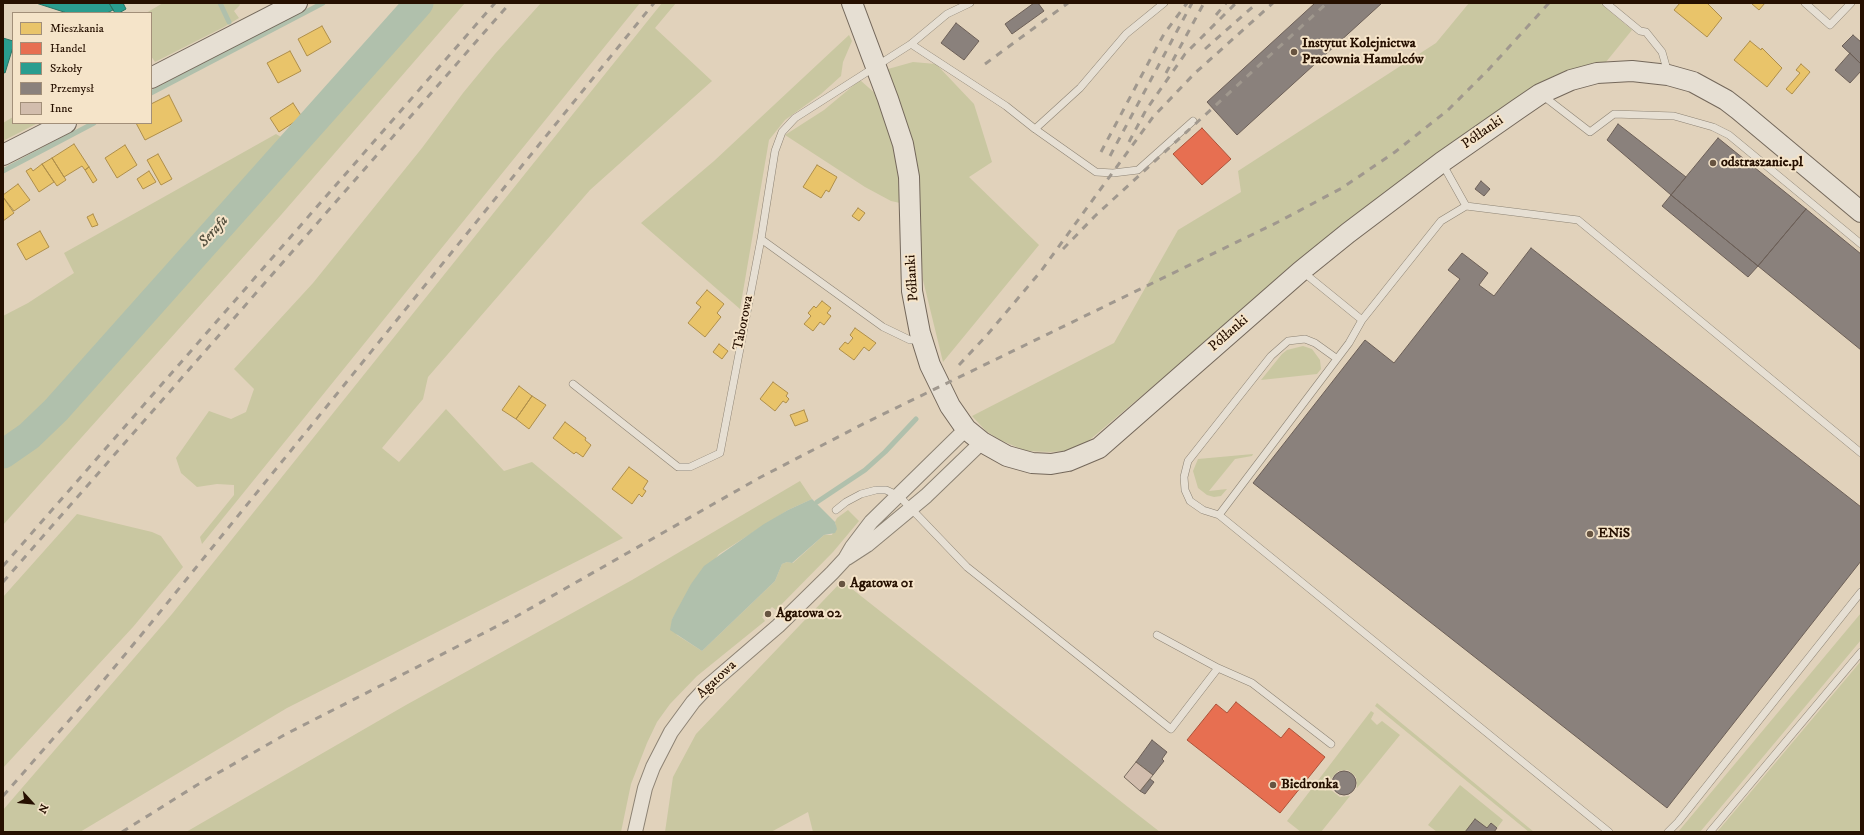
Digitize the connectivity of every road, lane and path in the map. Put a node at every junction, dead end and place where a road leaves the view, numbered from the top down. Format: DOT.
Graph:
graph roads {
  1 [pos="297,3"];
  2 [pos="852,3"];
  3 [pos="970,3"];
  4 [pos="1164,3"];
  5 [pos="1606,3"];
  6 [pos="1806,3"];
  7 [pos="1851,3"];
  8 [pos="963,5"];
  9 [pos="911,44"];
  10 [pos="876,66"];
  11 [pos="1668,75"];
  12 [pos="152,77"];
  13 [pos="1540,94"];
  14 [pos="1193,121"];
  15 [pos="64,124"];
  16 [pos="1035,129"];
  17 [pos="3,155"];
  18 [pos="1442,162"];
  19 [pos="1466,206"];
  20 [pos="1861,212"];
  21 [pos="760,239"];
  22 [pos="1861,244"];
  23 [pos="1301,271"];
  24 [pos="1362,320"];
  25 [pos="922,340"];
  26 [pos="1336,358"];
  27 [pos="573,384"];
  28 [pos="966,428"];
  29 [pos="982,442"];
  30 [pos="1861,452"];
  31 [pos="899,496"];
  32 [pos="911,509"];
  33 [pos="836,510"];
  34 [pos="1218,515"];
  35 [pos="845,559"];
  36 [pos="1861,592"];
  37 [pos="1157,634"];
  38 [pos="1861,652"];
  39 [pos="1218,668"];
  40 [pos="1331,744"];
  41 [pos="635,832"];
  42 [pos="1609,832"];
  43 [pos="1668,832"];
  44 [pos="1710,832"];
  1 -- 12 [label="street"];
  2 -- 10 [label="street, Półłanki"];
  3 -- 8 [label="lane, Taborowa"];
  4 -- 16 [label="lane"];
  5 -- 11 [label="lane"];
  6 -- 7 [label="lane"];
  8 -- 9 [label="lane, Taborowa"];
  9 -- 10 [label="lane, Taborowa"];
  9 -- 16 [label="lane"];
  10 -- 21 [label="lane, Taborowa"];
  10 -- 25 [label="street, Półłanki"];
  11 -- 13 [label="street, Półłanki"];
  11 -- 20 [label="street, Półłanki"];
  13 -- 18 [label="street, Półłanki"];
  13 -- 22 [label="lane"];
  14 -- 16 [label="lane"];
  15 -- 17 [label="street"];
  18 -- 19 [label="lane"];
  18 -- 23 [label="street, Półłanki"];
  19 -- 24 [label="lane"];
  19 -- 30 [label="lane"];
  21 -- 25 [label="lane"];
  21 -- 27 [label="lane, Taborowa"];
  23 -- 24 [label="lane"];
  23 -- 29 [label="street, Półłanki"];
  24 -- 26 [label="lane"];
  25 -- 28 [label="street, Półłanki"];
  26 -- 34 [label="lane"];
  26 -- 34 [label="lane"];
  28 -- 29 [label="street, Półłanki"];
  28 -- 31 [label="street, Agatowa"];
  29 -- 32 [label="street, Agatowa"];
  31 -- 32 [label="lane"];
  31 -- 33 [label="lane"];
  31 -- 35 [label="street, Agatowa"];
  32 -- 35 [label="street, Agatowa"];
  32 -- 39 [label="lane"];
  34 -- 42 [label="lane"];
  35 -- 41 [label="street, Agatowa"];
  36 -- 43 [label="lane"];
  37 -- 39 [label="lane"];
  38 -- 44 [label="lane"];
  39 -- 40 [label="lane"];
}
